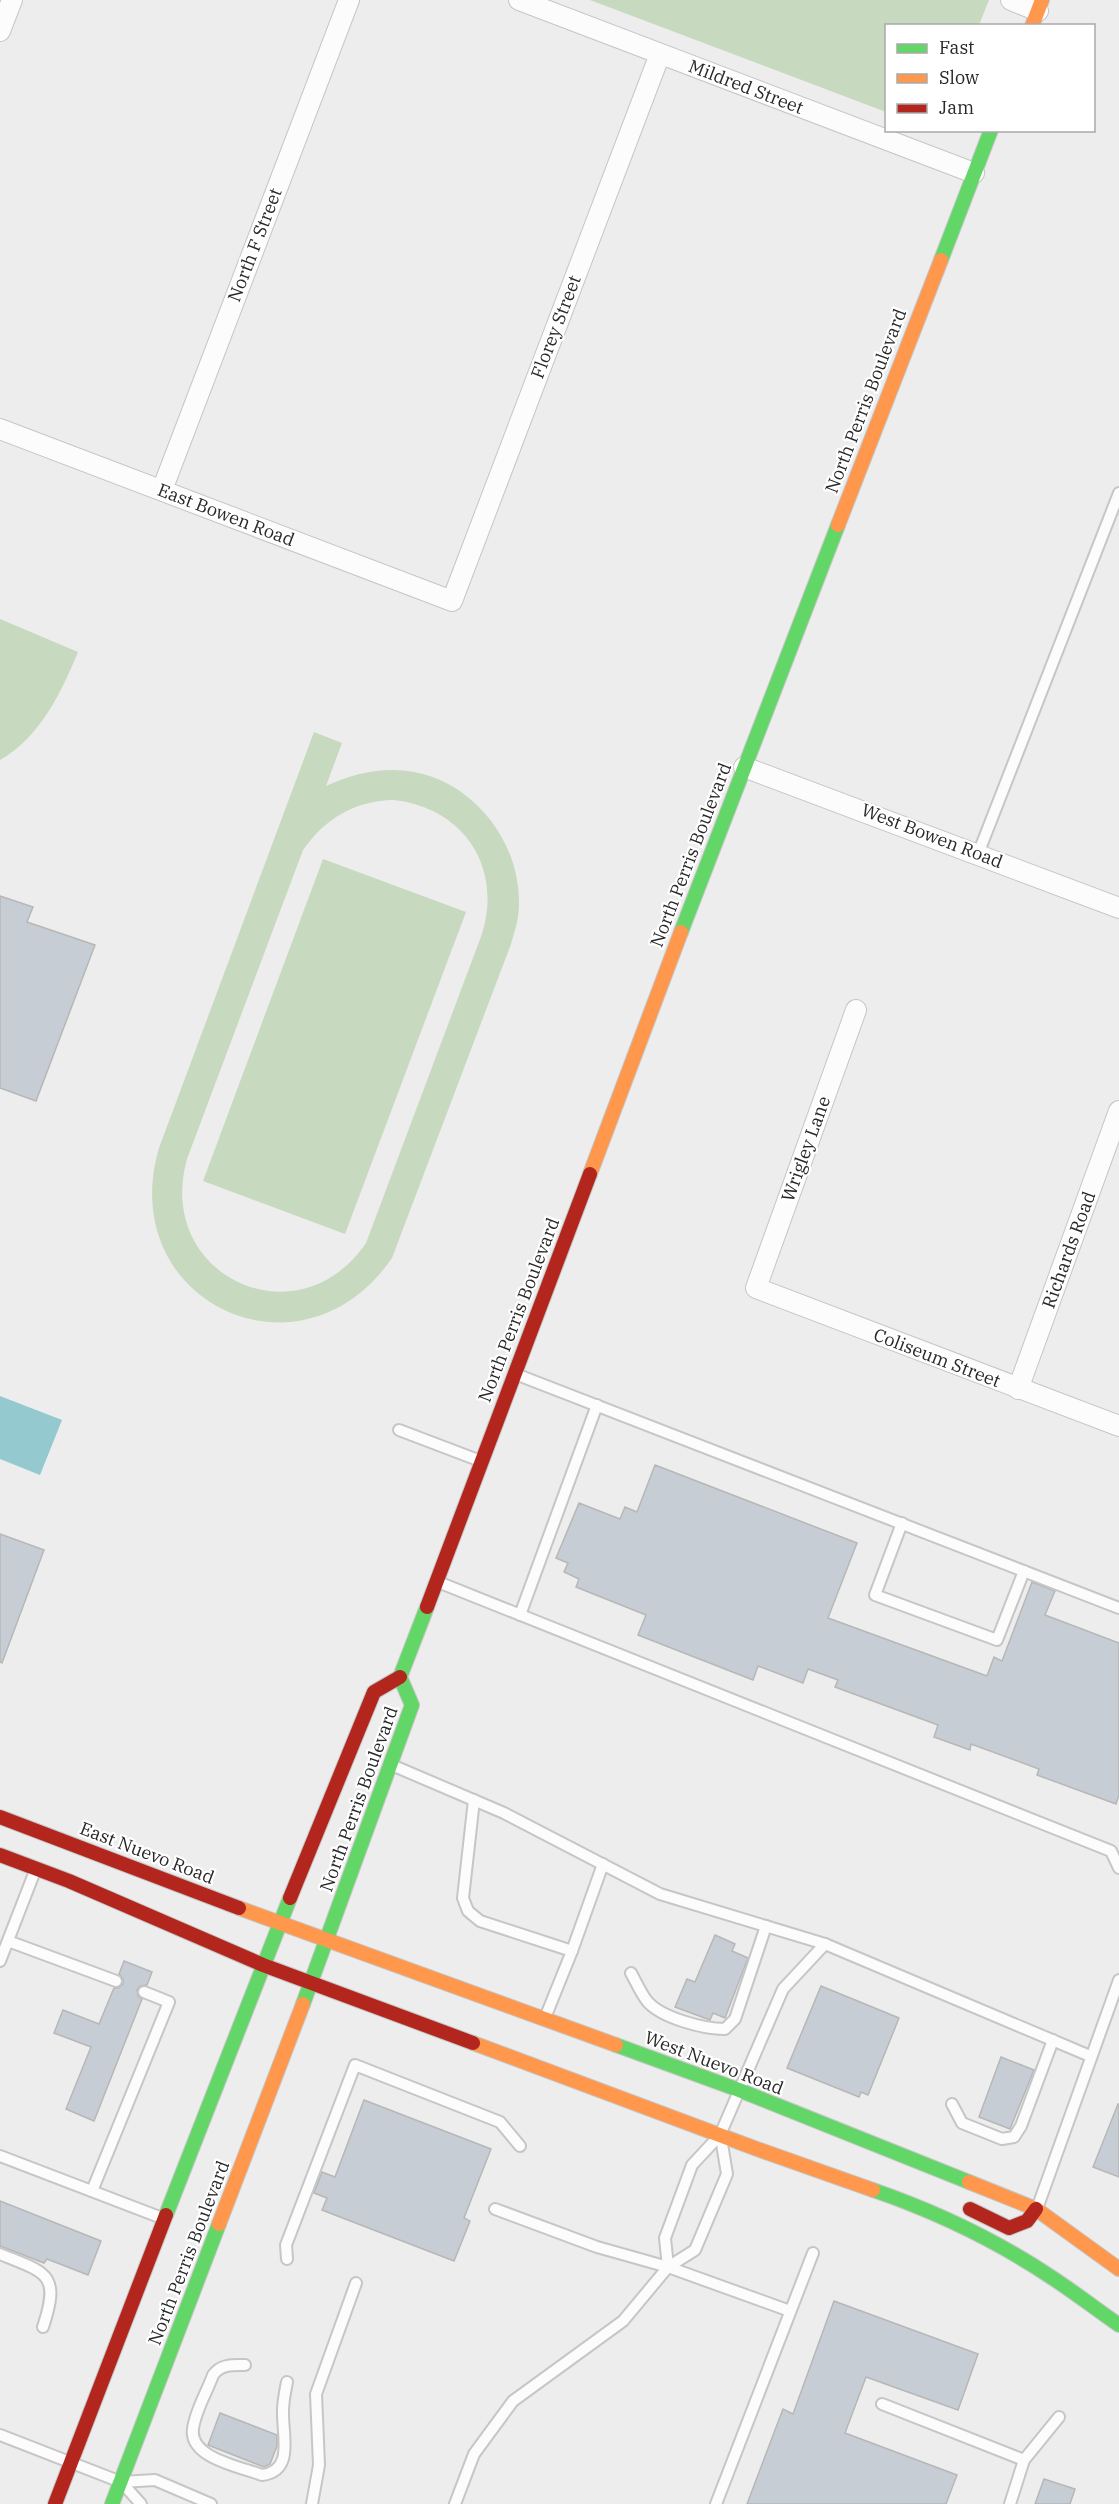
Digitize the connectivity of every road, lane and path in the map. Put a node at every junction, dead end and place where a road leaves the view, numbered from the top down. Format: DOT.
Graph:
graph roads {
  1 [pos="12,0"];
  2 [pos="349,0"];
  3 [pos="519,0"];
  4 [pos="1011,0"];
  5 [pos="1038,12"];
  6 [pos="0,31"];
  7 [pos="660,54"];
  8 [pos="990,132"];
  9 [pos="974,172"];
  10 [pos="0,429"];
  11 [pos="162,490"];
  12 [pos="1119,493"];
  13 [pos="453,601"];
  14 [pos="744,767"];
  15 [pos="978,854"];
  16 [pos="1119,908"];
  17 [pos="856,1010"];
  18 [pos="1119,1111"];
  19 [pos="756,1288"];
  20 [pos="514,1374"];
  21 [pos="1018,1389"];
  22 [pos="597,1405"];
  23 [pos="1119,1426"];
  24 [pos="399,1430"];
  25 [pos="481,1462"];
  26 [pos="902,1523"];
  27 [pos="1024,1571"];
  28 [pos="436,1581"];
  29 [pos="1119,1608"];
  30 [pos="520,1615"];
  31 [pos="400,1677"];
  32 [pos="391,1764"];
  33 [pos="474,1800"];
  34 [pos="0,1817"];
  35 [pos="0,1855"];
  36 [pos="603,1864"];
  37 [pos="36,1868"];
  38 [pos="1119,1868"];
  39 [pos="281,1923"];
  40 [pos="766,1926"];
  41 [pos="8,1941"];
  42 [pos="327,1941"];
  43 [pos="825,1944"];
  44 [pos="572,1951"];
  45 [pos="0,1961"];
  46 [pos="263,1965"];
  47 [pos="631,1973"];
  48 [pos="1119,1980"];
  49 [pos="116,1981"];
  50 [pos="312,1982"];
  51 [pos="144,1992"];
  52 [pos="544,2020"];
  53 [pos="1053,2040"];
  54 [pos="1090,2056"];
  55 [pos="739,2090"];
  56 [pos="952,2103"];
  57 [pos="720,2135"];
  58 [pos="520,2146"];
  59 [pos="0,2156"];
  60 [pos="908,2187"];
  61 [pos="92,2191"];
  62 [pos="885,2194"];
  63 [pos="961,2204"];
  64 [pos="495,2209"];
  65 [pos="1036,2209"];
  66 [pos="165,2219"];
  67 [pos="813,2253"];
  68 [pos="0,2254"];
  69 [pos="287,2259"];
  70 [pos="668,2267"];
  71 [pos="1119,2269"];
  72 [pos="356,2283"];
  73 [pos="790,2312"];
  74 [pos="1119,2325"];
  75 [pos="43,2327"];
  76 [pos="245,2366"];
  77 [pos="286,2382"];
  78 [pos="882,2404"];
  79 [pos="1059,2417"];
  80 [pos="0,2435"];
  81 [pos="1024,2460"];
  82 [pos="71,2463"];
  83 [pos="121,2482"];
  84 [pos="55,2504"];
  85 [pos="112,2504"];
  86 [pos="141,2504"];
  87 [pos="211,2504"];
  88 [pos="312,2504"];
  89 [pos="455,2504"];
  90 [pos="716,2504"];
  91 [pos="1010,2504"];
  1 -- 6 [label="street"];
  2 -- 11 [label="street, North F Street"];
  3 -- 7 [label="street, Mildred Street"];
  4 -- 5 [label="street"];
  7 -- 9 [label="street, Mildred Street"];
  7 -- 13 [label="street, Florey Street"];
  8 -- 9 [label="main road, North Perris Boulevard"];
  9 -- 14 [label="main road, North Perris Boulevard"];
  10 -- 11 [label="street, East Bowen Road"];
  11 -- 13 [label="street, East Bowen Road"];
  12 -- 15 [label="lane"];
  14 -- 15 [label="street, West Bowen Road"];
  14 -- 20 [label="main road, North Perris Boulevard"];
  15 -- 16 [label="street, West Bowen Road"];
  17 -- 19 [label="street, Wrigley Lane"];
  18 -- 21 [label="street, Richards Road"];
  19 -- 21 [label="street, Coliseum Street"];
  20 -- 22 [label="lane"];
  20 -- 25 [label="main road, North Perris Boulevard"];
  21 -- 23 [label="street, Coliseum Street"];
  22 -- 26 [label="lane"];
  22 -- 30 [label="lane"];
  24 -- 25 [label="lane"];
  25 -- 28 [label="main road, North Perris Boulevard"];
  26 -- 27 [label="lane"];
  26 -- 27 [label="lane"];
  27 -- 29 [label="lane"];
  28 -- 30 [label="lane"];
  28 -- 31 [label="main road, North Perris Boulevard"];
  30 -- 38 [label="lane"];
  31 -- 32 [label="main road, North Perris Boulevard"];
  31 -- 39 [label="main road, North Perris Boulevard"];
  32 -- 33 [label="lane"];
  32 -- 42 [label="main road, North Perris Boulevard"];
  33 -- 36 [label="lane"];
  33 -- 44 [label="lane"];
  34 -- 39 [label="main road, East Nuevo Road"];
  35 -- 37 [label="main road"];
  36 -- 40 [label="lane"];
  36 -- 44 [label="lane"];
  37 -- 41 [label="lane"];
  37 -- 46 [label="main road"];
  39 -- 42 [label="main road, West Nuevo Road"];
  39 -- 46 [label="main road, North Perris Boulevard"];
  40 -- 43 [label="lane"];
  40 -- 47 [label="lane"];
  41 -- 45 [label="lane"];
  41 -- 49 [label="lane"];
  42 -- 50 [label="main road, North Perris Boulevard"];
  42 -- 52 [label="main road, West Nuevo Road"];
  43 -- 53 [label="lane"];
  43 -- 55 [label="lane"];
  44 -- 52 [label="lane"];
  46 -- 50 [label="main road"];
  46 -- 66 [label="main road, North Perris Boulevard"];
  48 -- 54 [label="lane"];
  50 -- 57 [label="main road"];
  50 -- 83 [label="main road, North Perris Boulevard"];
  51 -- 61 [label="lane"];
  52 -- 55 [label="main road, West Nuevo Road"];
  53 -- 54 [label="lane"];
  53 -- 56 [label="lane"];
  54 -- 65 [label="lane"];
  55 -- 57 [label="lane"];
  55 -- 65 [label="main road, West Nuevo Road"];
  57 -- 62 [label="main road"];
  57 -- 70 [label="lane"];
  57 -- 70 [label="lane"];
  58 -- 69 [label="lane"];
  59 -- 61 [label="lane"];
  60 -- 62 [label="main road"];
  61 -- 66 [label="lane"];
  62 -- 74 [label="main road"];
  63 -- 65 [label="main road"];
  64 -- 70 [label="lane"];
  65 -- 71 [label="main road, West Nuevo Road"];
  66 -- 82 [label="main road, North Perris Boulevard"];
  67 -- 73 [label="lane"];
  68 -- 75 [label="lane"];
  70 -- 73 [label="lane"];
  70 -- 89 [label="lane"];
  72 -- 88 [label="lane"];
  73 -- 90 [label="lane"];
  76 -- 77 [label="lane"];
  78 -- 81 [label="lane"];
  79 -- 81 [label="lane"];
  80 -- 82 [label="lane"];
  81 -- 91 [label="lane"];
  82 -- 83 [label="lane"];
  82 -- 84 [label="main road, North Perris Boulevard"];
  83 -- 85 [label="main road, North Perris Boulevard"];
  83 -- 86 [label="lane"];
  83 -- 87 [label="lane"];
}
